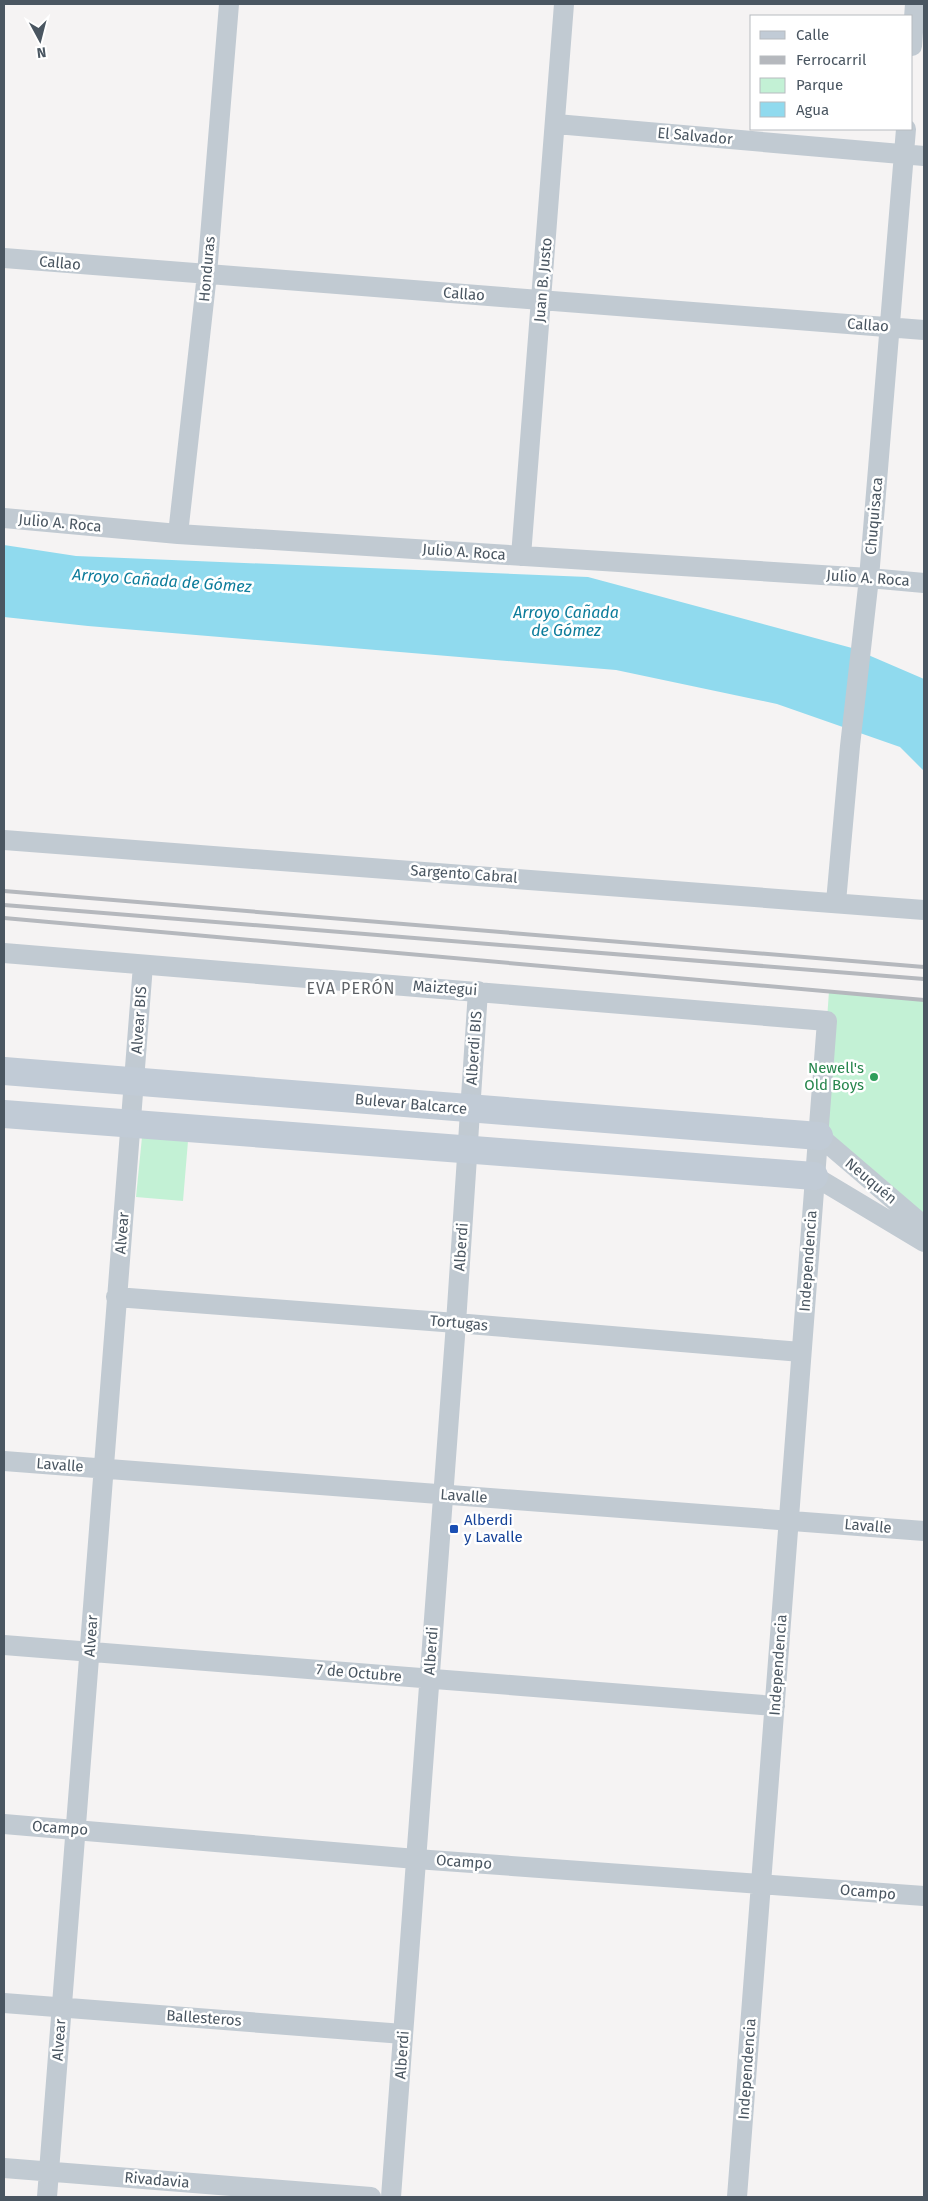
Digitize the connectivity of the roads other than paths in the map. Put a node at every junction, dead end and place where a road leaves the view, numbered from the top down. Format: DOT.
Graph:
graph roads {
  1 [pos="229,4"];
  2 [pos="564,4"];
  3 [pos="915,4"];
  4 [pos="913,32"];
  5 [pos="556,124"];
  6 [pos="906,130"];
  7 [pos="904,155"];
  8 [pos="924,156"];
  9 [pos="4,258"];
  10 [pos="207,274"];
  11 [pos="542,300"];
  12 [pos="890,327"];
  13 [pos="924,330"];
  14 [pos="4,518"];
  15 [pos="178,534"];
  16 [pos="521,556"];
  17 [pos="869,578"];
  18 [pos="924,583"];
  19 [pos="4,840"];
  20 [pos="836,902"];
  21 [pos="924,910"];
  22 [pos="4,953"];
  23 [pos="143,965"];
  24 [pos="478,991"];
  25 [pos="827,1021"];
  26 [pos="4,1071"];
  27 [pos="134,1078"];
  28 [pos="470,1107"];
  29 [pos="4,1114"];
  30 [pos="130,1124"];
  31 [pos="819,1135"];
  32 [pos="467,1149"];
  33 [pos="814,1176"];
  34 [pos="924,1226"];
  35 [pos="924,1242"];
  36 [pos="116,1297"];
  37 [pos="456,1323"];
  38 [pos="801,1352"];
  39 [pos="4,1461"];
  40 [pos="104,1468"];
  41 [pos="442,1494"];
  42 [pos="788,1520"];
  43 [pos="924,1531"];
  44 [pos="4,1645"];
  45 [pos="90,1651"];
  46 [pos="429,1679"];
  47 [pos="774,1706"];
  48 [pos="4,1824"];
  49 [pos="76,1829"];
  50 [pos="416,1858"];
  51 [pos="761,1883"];
  52 [pos="924,1896"];
  53 [pos="4,2003"];
  54 [pos="62,2008"];
  55 [pos="403,2034"];
  56 [pos="4,2168"];
  57 [pos="49,2172"];
  58 [pos="47,2197"];
  59 [pos="371,2197"];
  60 [pos="391,2197"];
  61 [pos="737,2197"];
  1 -- 10 [label="street, Honduras"];
  2 -- 5 [label="street, Juan B. Justo"];
  3 -- 4 [label="street"];
  5 -- 7 [label="street, El Salvador"];
  5 -- 11 [label="street, Juan B. Justo"];
  6 -- 7 [label="street, Chuquisaca"];
  7 -- 8 [label="street, El Salvador"];
  7 -- 12 [label="street, Chuquisaca"];
  9 -- 10 [label="street, Callao"];
  10 -- 11 [label="street, Callao"];
  10 -- 15 [label="street, Honduras"];
  11 -- 12 [label="street, Callao"];
  11 -- 16 [label="street, Juan B. Justo"];
  12 -- 13 [label="street, Callao"];
  12 -- 17 [label="street, Chuquisaca"];
  14 -- 15 [label="street, Julio A. Roca"];
  15 -- 16 [label="street, Julio A. Roca"];
  16 -- 17 [label="street, Julio A. Roca"];
  17 -- 18 [label="street, Julio A. Roca"];
  17 -- 20 [label="street, Chuquisaca"];
  19 -- 20 [label="street, Sargento Cabral"];
  20 -- 21 [label="street, Sargento Cabral"];
  22 -- 23 [label="street, Maiztegui"];
  23 -- 24 [label="street, Maiztegui"];
  23 -- 27 [label="street, Alvear BIS"];
  24 -- 25 [label="street, Maiztegui"];
  24 -- 28 [label="street, Alberdi BIS"];
  25 -- 31 [label="street, Independencia"];
  26 -- 27 [label="main road, Bulevar Balcarce"];
  27 -- 28 [label="main road, Bulevar Balcarce"];
  27 -- 30 [label="street, Alvear"];
  28 -- 31 [label="main road, Bulevar Balcarce"];
  28 -- 32 [label="street, Alberdi"];
  29 -- 30 [label="main road"];
  30 -- 32 [label="main road"];
  30 -- 36 [label="street, Alvear"];
  31 -- 33 [label="street, Independencia"];
  31 -- 34 [label="street, Neuquén"];
  32 -- 33 [label="main road"];
  32 -- 37 [label="street, Alberdi"];
  33 -- 35 [label="street, Neuquén"];
  33 -- 38 [label="street, Independencia"];
  36 -- 37 [label="street, Tortugas"];
  36 -- 40 [label="street, Alvear"];
  37 -- 38 [label="street, Tortugas"];
  37 -- 41 [label="street, Alberdi"];
  38 -- 42 [label="street, Independencia"];
  39 -- 40 [label="street, Lavalle"];
  40 -- 41 [label="street, Lavalle"];
  40 -- 45 [label="street, Alvear"];
  41 -- 42 [label="street, Lavalle"];
  41 -- 46 [label="street, Alberdi"];
  42 -- 43 [label="street, Lavalle"];
  42 -- 47 [label="street, Independencia"];
  44 -- 45 [label="street, 7 de Octubre"];
  45 -- 46 [label="street, 7 de Octubre"];
  45 -- 49 [label="street, Alvear"];
  46 -- 47 [label="street, 7 de Octubre"];
  46 -- 50 [label="street, Alberdi"];
  47 -- 51 [label="street, Independencia"];
  48 -- 49 [label="street, Ocampo"];
  49 -- 50 [label="street, Ocampo"];
  49 -- 54 [label="street, Alvear"];
  50 -- 51 [label="street, Ocampo"];
  50 -- 55 [label="street, Alberdi"];
  51 -- 52 [label="street, Ocampo"];
  51 -- 61 [label="street, Independencia"];
  53 -- 54 [label="street, Ballesteros"];
  54 -- 55 [label="street, Ballesteros"];
  54 -- 57 [label="street, Alvear"];
  55 -- 60 [label="street, Alberdi"];
  56 -- 57 [label="street, Rivadavia"];
  57 -- 58 [label="street, Alvear"];
  57 -- 59 [label="street, Rivadavia"];
}
